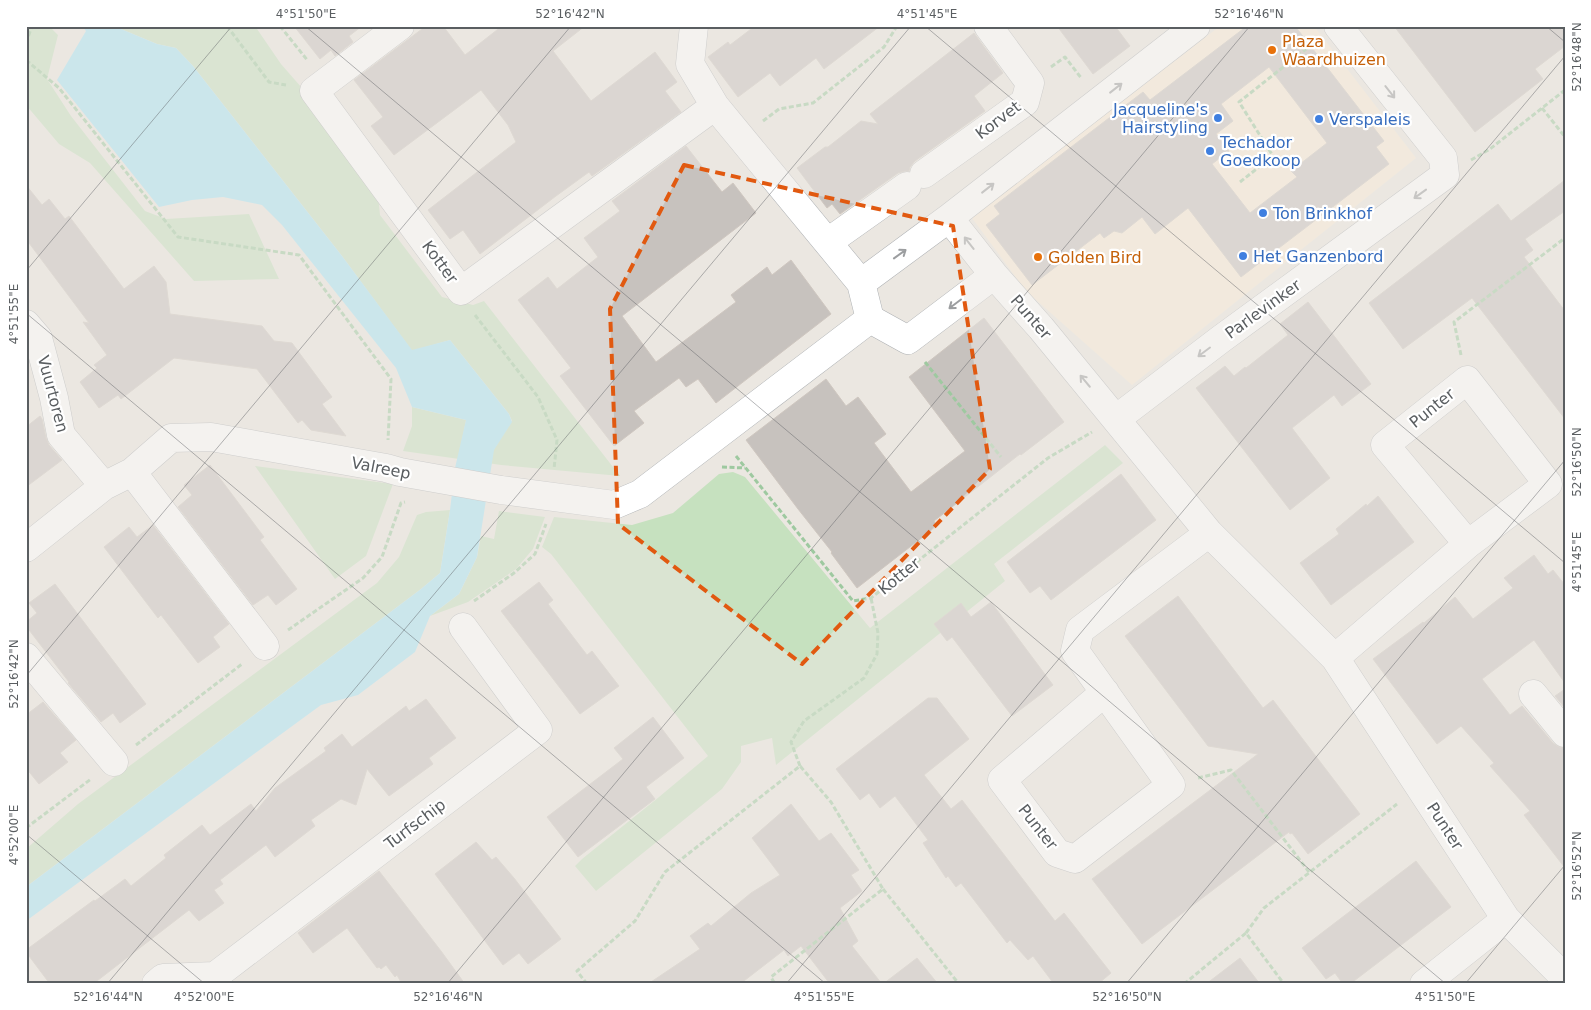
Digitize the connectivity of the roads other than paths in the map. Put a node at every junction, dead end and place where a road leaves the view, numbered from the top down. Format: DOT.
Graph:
graph roads {
  1 [pos="400,26"];
  2 [pos="694,26"];
  3 [pos="988,26"];
  4 [pos="1196,26"];
  5 [pos="1329,32"];
  6 [pos="715,106"];
  7 [pos="949,218"];
  8 [pos="828,242"];
  9 [pos="994,275"];
  10 [pos="861,283"];
  11 [pos="870,319"];
  12 [pos="26,324"];
  13 [pos="1116,419"];
  14 [pos="132,472"];
  15 [pos="104,486"];
  16 [pos="1209,533"];
  17 [pos="1468,544"];
  18 [pos="26,548"];
  19 [pos="463,627"];
  20 [pos="265,646"];
  21 [pos="26,657"];
  22 [pos="1335,658"];
  23 [pos="1105,692"];
  24 [pos="1533,694"];
  25 [pos="1565,733"];
  26 [pos="114,762"];
  27 [pos="1506,919"];
  28 [pos="1565,978"];
  29 [pos="186,981"];
  30 [pos="156,984"];
  31 [pos="1424,984"];
  1 -- 6 [label="street, Kotter"];
  2 -- 6 [label="street"];
  3 -- 8 [label="street, Korvet"];
  7 -- 4 [label="street, one-way"];
  5 -- 13 [label="street, Parlevinker, one-way"];
  6 -- 8 [label="street"];
  9 -- 7 [label="street, Punter, one-way"];
  10 -- 7 [label="street, one-way"];
  8 -- 10 [label="street"];
  9 -- 11 [label="street, one-way"];
  13 -- 9 [label="street, Punter, one-way"];
  10 -- 11 [label="street"];
  11 -- 14 [label="street, Valreep"];
  12 -- 15 [label="street, Vuurtoren"];
  13 -- 16 [label="street, Punter"];
  14 -- 15 [label="street, Valreep"];
  14 -- 20 [label="street"];
  15 -- 18 [label="street, Valreep"];
  16 -- 22 [label="street, Punter"];
  16 -- 23 [label="street"];
  17 -- 17 [label="street, Punter"];
  17 -- 22 [label="street, Punter"];
  19 -- 29 [label="street, Turfschip"];
  21 -- 26 [label="street"];
  22 -- 27 [label="street, Punter"];
  23 -- 23 [label="street, Punter"];
  24 -- 25 [label="street"];
  27 -- 28 [label="street, Punter"];
  27 -- 31 [label="street"];
  29 -- 30 [label="street, Turfschip"];
}
